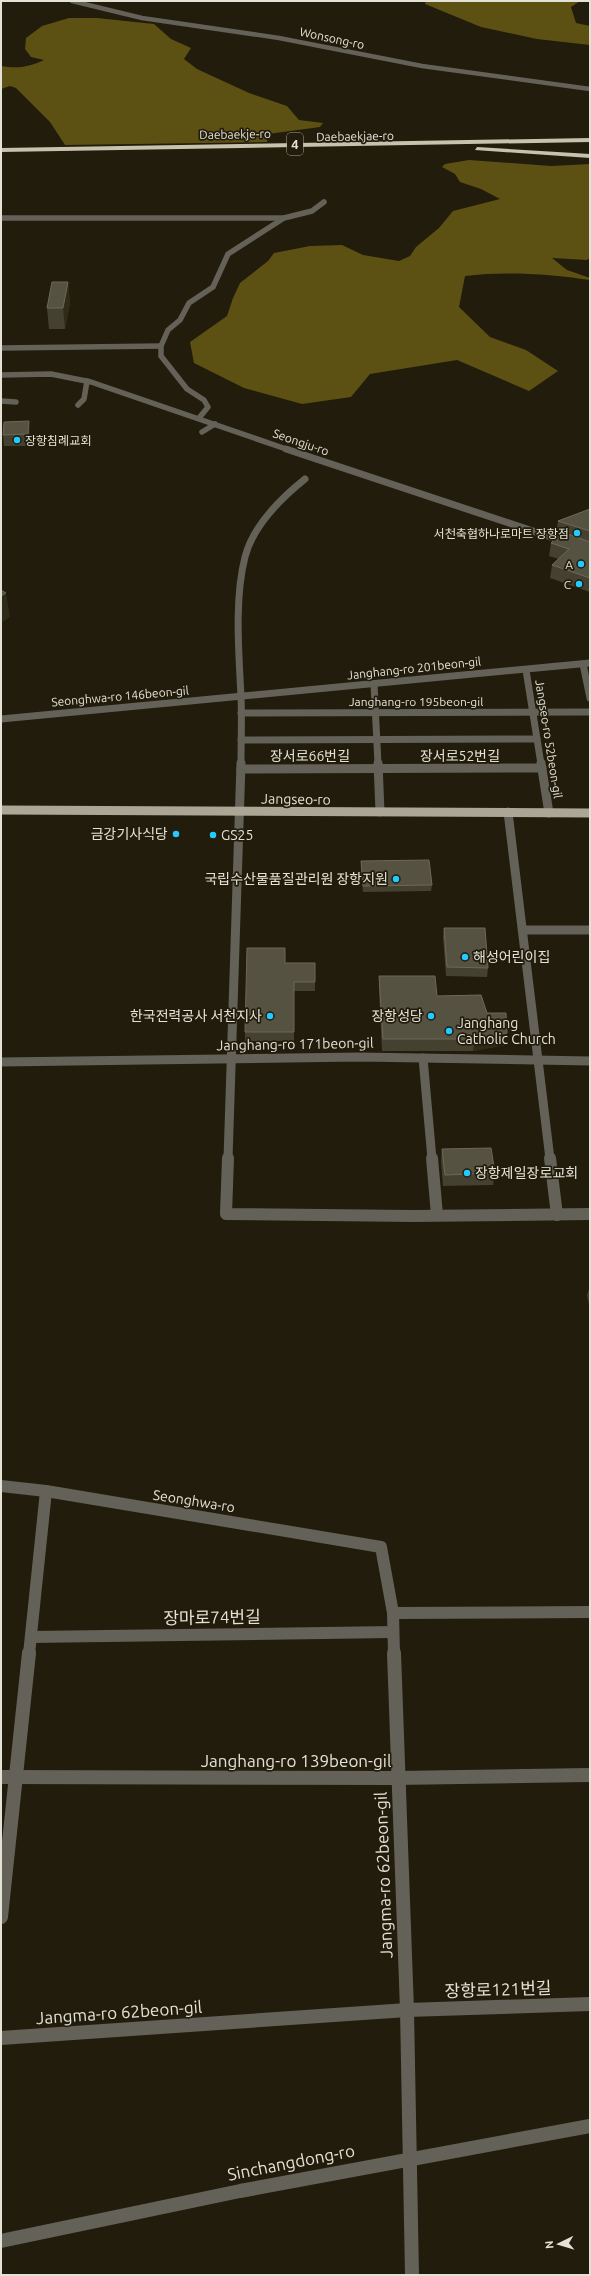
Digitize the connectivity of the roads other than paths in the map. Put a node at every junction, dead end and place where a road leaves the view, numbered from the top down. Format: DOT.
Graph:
graph roads {
  1 [pos="72,1"];
  2 [pos="590,90"];
  3 [pos="590,136"];
  4 [pos="590,140"];
  5 [pos="425,144"];
  6 [pos="590,144"];
  7 [pos="1,150"];
  8 [pos="1,155"];
  9 [pos="590,156"];
  10 [pos="324,202"];
  11 [pos="1,218"];
  12 [pos="284,218"];
  13 [pos="161,346"];
  14 [pos="1,348"];
  15 [pos="1,375"];
  16 [pos="87,381"];
  17 [pos="1,401"];
  18 [pos="16,402"];
  19 [pos="78,405"];
  20 [pos="199,418"];
  21 [pos="215,424"];
  22 [pos="202,432"];
  23 [pos="305,479"];
  24 [pos="590,550"];
  25 [pos="587,664"];
  26 [pos="526,670"];
  27 [pos="374,684"];
  28 [pos="241,698"];
  29 [pos="590,698"];
  30 [pos="533,712"];
  31 [pos="590,712"];
  32 [pos="241,713"];
  33 [pos="375,713"];
  34 [pos="1,719"];
  35 [pos="537,739"];
  36 [pos="241,740"];
  37 [pos="376,740"];
  38 [pos="542,768"];
  39 [pos="241,769"];
  40 [pos="379,769"];
  41 [pos="1,810"];
  42 [pos="241,811"];
  43 [pos="380,812"];
  44 [pos="508,812"];
  45 [pos="549,813"];
  46 [pos="590,813"];
  47 [pos="524,930"];
  48 [pos="590,930"];
  49 [pos="423,1058"];
  50 [pos="232,1059"];
  51 [pos="538,1061"];
  52 [pos="590,1061"];
  53 [pos="1,1062"];
  54 [pos="590,1214"];
  55 [pos="437,1215"];
  56 [pos="557,1215"];
  57 [pos="1,1486"];
  58 [pos="46,1491"];
  59 [pos="381,1547"];
  60 [pos="590,1612"];
  61 [pos="393,1613"];
  62 [pos="393,1632"];
  63 [pos="31,1637"];
  64 [pos="590,1775"];
  65 [pos="1,1777"];
  66 [pos="17,1777"];
  67 [pos="397,1778"];
  68 [pos="1,1917"];
  69 [pos="590,2004"];
  70 [pos="407,2010"];
  71 [pos="1,2038"];
  72 [pos="590,2126"];
  73 [pos="410,2158"];
  74 [pos="1,2241"];
  75 [pos="412,2275"];
  1 -- 2 [label="street, Wonsong-ro"];
  3 -- 5 [label="highway"];
  4 -- 5 [label="highway, Daebaekje-ro / 4"];
  5 -- 6 [label="highway, Daebaekjae-ro"];
  5 -- 7 [label="highway, Daebaekje-ro / 4"];
  5 -- 8 [label="highway, Daebaekjae-ro"];
  5 -- 9 [label="highway"];
  10 -- 12 [label="street"];
  11 -- 12 [label="street"];
  12 -- 13 [label="street"];
  13 -- 14 [label="street"];
  13 -- 20 [label="street"];
  15 -- 16 [label="street, Seongju-ro"];
  16 -- 19 [label="street"];
  16 -- 20 [label="street, Seongju-ro"];
  17 -- 18 [label="street"];
  20 -- 21 [label="street, Seongju-ro"];
  21 -- 22 [label="street"];
  21 -- 24 [label="street, Seongju-ro"];
  23 -- 28 [label="street"];
  25 -- 26 [label="street, Janghang-ro 201beon-gil"];
  25 -- 29 [label="street"];
  26 -- 27 [label="street, Janghang-ro 201beon-gil"];
  26 -- 30 [label="street, Jangseo-ro 52beon-gil"];
  27 -- 28 [label="street, Janghang-ro 201beon-gil"];
  27 -- 33 [label="street"];
  28 -- 32 [label="street"];
  28 -- 34 [label="street, Seonghwa-ro 146beon-gil"];
  30 -- 31 [label="street, Janghang-ro 195beon-gil"];
  30 -- 33 [label="street, Janghang-ro 195beon-gil"];
  30 -- 35 [label="street, Jangseo-ro 52beon-gil"];
  32 -- 33 [label="street, Janghang-ro 195beon-gil"];
  32 -- 36 [label="street"];
  33 -- 37 [label="street"];
  35 -- 37 [label="street, 장서로52번길"];
  35 -- 38 [label="street, Jangseo-ro 52beon-gil"];
  36 -- 37 [label="street, 장서로66번길"];
  36 -- 39 [label="street"];
  37 -- 40 [label="street"];
  38 -- 40 [label="street, 장서로52번길"];
  38 -- 45 [label="street, Jangseo-ro 52beon-gil"];
  39 -- 40 [label="street, 장서로66번길"];
  39 -- 42 [label="street"];
  40 -- 43 [label="street"];
  41 -- 42 [label="main road, Jangseo-ro"];
  42 -- 43 [label="main road, Jangseo-ro"];
  42 -- 50 [label="street"];
  43 -- 44 [label="main road, Jangseo-ro"];
  44 -- 45 [label="main road, Jangseo-ro"];
  44 -- 47 [label="street"];
  45 -- 46 [label="main road, Jangseo-ro"];
  47 -- 48 [label="street"];
  47 -- 51 [label="street"];
  49 -- 50 [label="street, Janghang-ro 171beon-gil"];
  49 -- 51 [label="street, Janghang-ro 171beon-gil"];
  49 -- 55 [label="street"];
  50 -- 53 [label="street, Janghang-ro 171beon-gil"];
  50 -- 55 [label="street"];
  51 -- 52 [label="street, Janghang-ro 171beon-gil"];
  51 -- 56 [label="street"];
  54 -- 56 [label="street"];
  55 -- 56 [label="street"];
  57 -- 58 [label="street, Seonghwa-ro"];
  58 -- 59 [label="street, Seonghwa-ro"];
  58 -- 63 [label="street"];
  59 -- 61 [label="street, Jangma-ro 62beon-gil"];
  60 -- 61 [label="street"];
  61 -- 62 [label="street, Jangma-ro 62beon-gil"];
  62 -- 63 [label="street, 장마로74번길"];
  62 -- 67 [label="street, Jangma-ro 62beon-gil"];
  63 -- 66 [label="street"];
  64 -- 67 [label="street, Janghang-ro 139beon-gil"];
  65 -- 66 [label="street, Janghang-ro 139beon-gil"];
  66 -- 67 [label="street, Janghang-ro 139beon-gil"];
  66 -- 68 [label="street"];
  67 -- 70 [label="street, Jangma-ro 62beon-gil"];
  69 -- 70 [label="street, 장항로121번길"];
  70 -- 71 [label="street, Jangma-ro 62beon-gil"];
  70 -- 73 [label="street, Jangma-ro 62beon-gil"];
  72 -- 73 [label="street, Sinchangdong-ro"];
  73 -- 74 [label="street, Sinchangdong-ro"];
  73 -- 75 [label="street, Jangma-ro 62beon-gil"];
}
